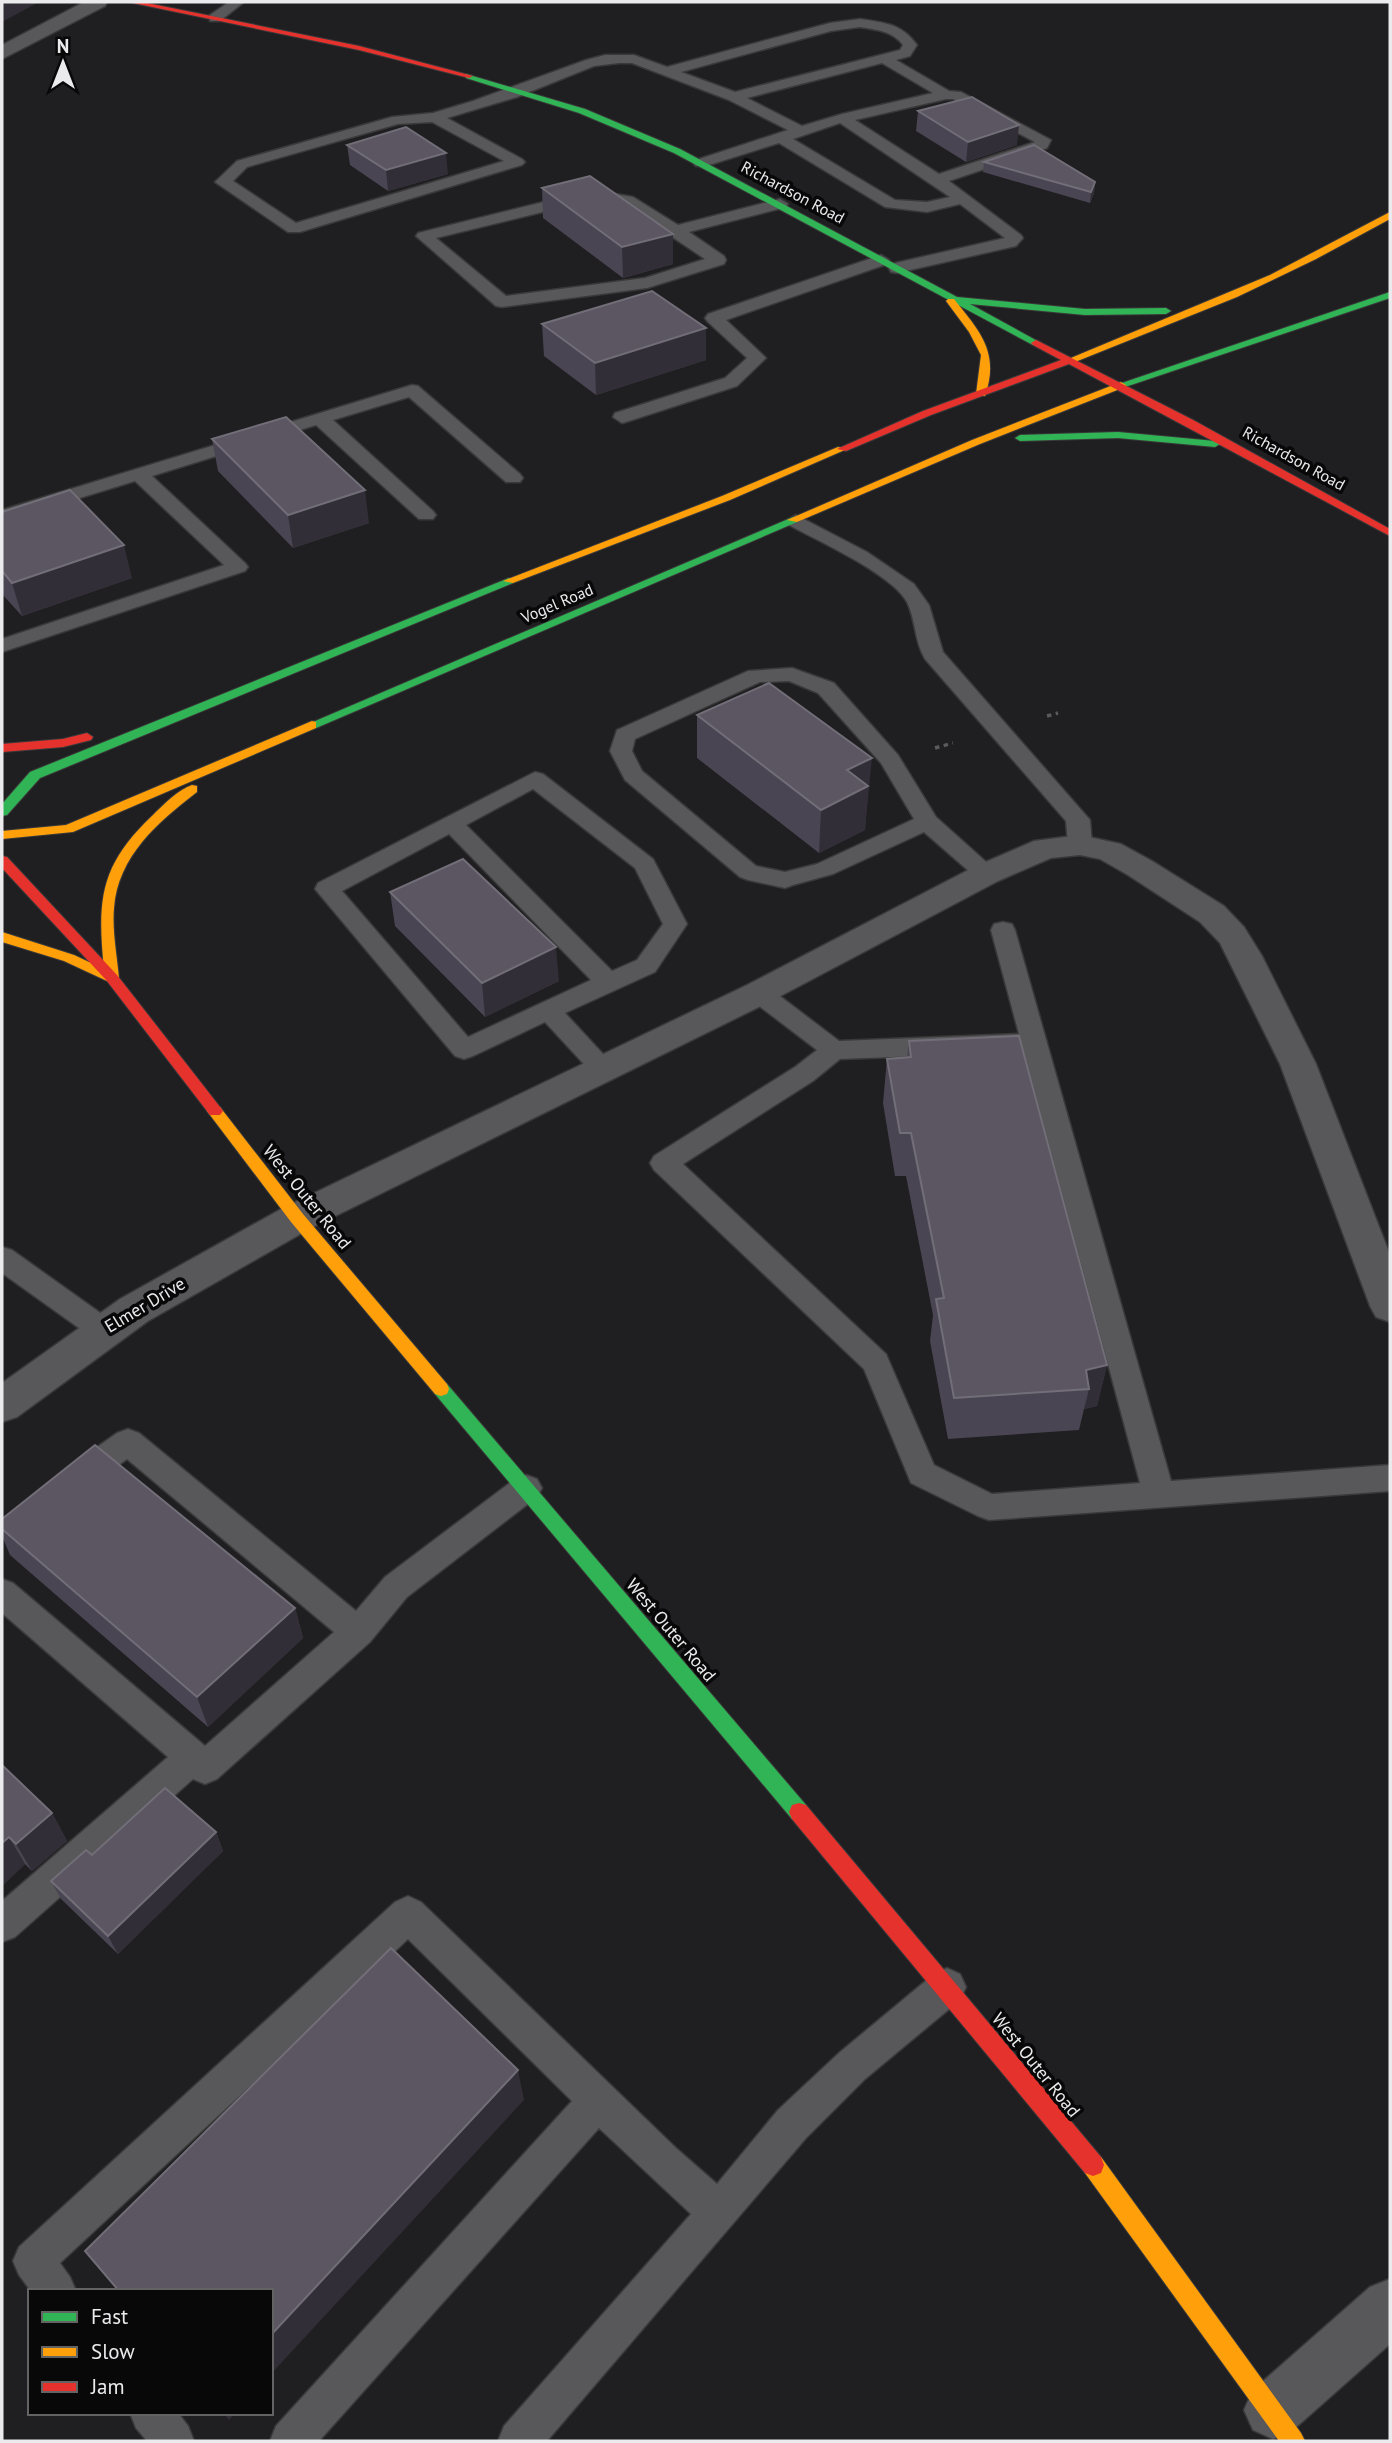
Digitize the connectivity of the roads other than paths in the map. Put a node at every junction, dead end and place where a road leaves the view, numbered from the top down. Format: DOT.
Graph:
graph roads {
  1 [pos="98,2"];
  2 [pos="132,2"];
  3 [pos="237,2"];
  4 [pos="215,18"];
  5 [pos="2,53"];
  6 [pos="883,58"];
  7 [pos="667,71"];
  8 [pos="521,91"];
  9 [pos="946,95"];
  10 [pos="734,97"];
  11 [pos="434,117"];
  12 [pos="842,118"];
  13 [pos="801,131"];
  14 [pos="779,137"];
  15 [pos="701,163"];
  16 [pos="937,180"];
  17 [pos="962,199"];
  18 [pos="779,204"];
  19 [pos="1390,215"];
  20 [pos="676,230"];
  21 [pos="889,264"];
  22 [pos="1390,295"];
  23 [pos="950,299"];
  24 [pos="1203,309"];
  25 [pos="1071,359"];
  26 [pos="1121,385"];
  27 [pos="981,394"];
  28 [pos="622,417"];
  29 [pos="319,418"];
  30 [pos="976,442"];
  31 [pos="1238,447"];
  32 [pos="139,474"];
  33 [pos="513,478"];
  34 [pos="2,516"];
  35 [pos="426,516"];
  36 [pos="796,521"];
  37 [pos="1390,533"];
  38 [pos="2,646"];
  39 [pos="207,705"];
  40 [pos="2,748"];
  41 [pos="250,752"];
  42 [pos="2,812"];
  43 [pos="928,822"];
  44 [pos="452,823"];
  45 [pos="2,835"];
  46 [pos="1080,845"];
  47 [pos="2,860"];
  48 [pos="986,874"];
  49 [pos="1003,930"];
  50 [pos="2,937"];
  51 [pos="112,978"];
  52 [pos="608,982"];
  53 [pos="759,993"];
  54 [pos="550,1011"];
  55 [pos="1034,1043"];
  56 [pos="834,1051"];
  57 [pos="603,1068"];
  58 [pos="297,1218"];
  59 [pos="4,1263"];
  60 [pos="1390,1306"];
  61 [pos="103,1330"];
  62 [pos="2,1405"];
  63 [pos="1390,1478"];
  64 [pos="526,1488"];
  65 [pos="54,1494"];
  66 [pos="1159,1494"];
  67 [pos="2,1594"];
  68 [pos="358,1632"];
  69 [pos="193,1757"];
  70 [pos="2,1924"];
  71 [pos="947,1986"];
  72 [pos="599,2099"];
  73 [pos="719,2212"];
  74 [pos="54,2289"];
  75 [pos="1390,2307"];
  76 [pos="153,2415"];
  77 [pos="1283,2426"];
  78 [pos="173,2441"];
  79 [pos="290,2441"];
  80 [pos="519,2441"];
  1 -- 5 [label="street"];
  2 -- 4 [label="main road, Richardson Road"];
  3 -- 4 [label="lane"];
  4 -- 8 [label="main road, Richardson Road"];
  6 -- 7 [label="lane"];
  6 -- 9 [label="lane"];
  6 -- 10 [label="lane"];
  7 -- 8 [label="lane"];
  7 -- 10 [label="lane"];
  8 -- 11 [label="lane"];
  8 -- 15 [label="main road, Richardson Road"];
  9 -- 12 [label="lane"];
  9 -- 16 [label="lane"];
  10 -- 13 [label="lane"];
  11 -- 11 [label="lane"];
  12 -- 13 [label="lane"];
  12 -- 16 [label="lane"];
  13 -- 14 [label="lane"];
  14 -- 15 [label="lane"];
  14 -- 17 [label="lane"];
  15 -- 18 [label="main road, Richardson Road"];
  16 -- 17 [label="lane"];
  17 -- 21 [label="lane"];
  18 -- 20 [label="lane"];
  18 -- 21 [label="main road, Richardson Road"];
  19 -- 24 [label="main road"];
  20 -- 20 [label="lane"];
  21 -- 23 [label="main road, Richardson Road"];
  21 -- 28 [label="lane"];
  22 -- 26 [label="main road, Vogel Road"];
  23 -- 24 [label="main road"];
  23 -- 25 [label="main road, Richardson Road"];
  23 -- 27 [label="main road"];
  24 -- 25 [label="main road"];
  25 -- 26 [label="main road, Richardson Road"];
  25 -- 27 [label="main road"];
  26 -- 30 [label="main road, Vogel Road"];
  26 -- 31 [label="main road, Richardson Road"];
  27 -- 39 [label="main road"];
  29 -- 32 [label="lane"];
  29 -- 33 [label="lane"];
  29 -- 35 [label="lane"];
  30 -- 31 [label="main road"];
  30 -- 36 [label="main road, Vogel Road"];
  31 -- 37 [label="main road, Richardson Road"];
  32 -- 34 [label="lane"];
  32 -- 38 [label="lane"];
  36 -- 41 [label="main road, Vogel Road"];
  36 -- 46 [label="lane"];
  39 -- 40 [label="main road"];
  39 -- 42 [label="main road"];
  41 -- 45 [label="main road, Vogel Road"];
  41 -- 51 [label="main road"];
  43 -- 43 [label="lane"];
  43 -- 48 [label="lane"];
  44 -- 52 [label="lane"];
  44 -- 52 [label="lane"];
  44 -- 54 [label="lane"];
  46 -- 48 [label="street, Elmer Drive"];
  46 -- 60 [label="street, Elmer Drive"];
  47 -- 51 [label="main road, West Outer Road"];
  48 -- 53 [label="street, Elmer Drive"];
  49 -- 55 [label="lane"];
  50 -- 51 [label="main road"];
  51 -- 58 [label="main road, West Outer Road"];
  52 -- 54 [label="lane"];
  53 -- 56 [label="lane"];
  53 -- 57 [label="street, Elmer Drive"];
  54 -- 57 [label="lane"];
  55 -- 56 [label="lane"];
  55 -- 66 [label="lane"];
  56 -- 66 [label="lane"];
  57 -- 58 [label="street, Elmer Drive"];
  58 -- 61 [label="street, Elmer Drive"];
  58 -- 64 [label="main road, West Outer Road"];
  59 -- 61 [label="lane"];
  61 -- 62 [label="street, Elmer Drive"];
  63 -- 66 [label="lane"];
  64 -- 68 [label="lane"];
  64 -- 71 [label="main road, West Outer Road"];
  65 -- 68 [label="lane"];
  67 -- 69 [label="lane"];
  68 -- 69 [label="lane"];
  69 -- 70 [label="lane"];
  71 -- 73 [label="lane"];
  71 -- 77 [label="main road, West Outer Road"];
  72 -- 73 [label="lane"];
  72 -- 74 [label="lane"];
  72 -- 79 [label="lane"];
  73 -- 80 [label="lane"];
  75 -- 77 [label="street"];
  76 -- 78 [label="lane"];
}
